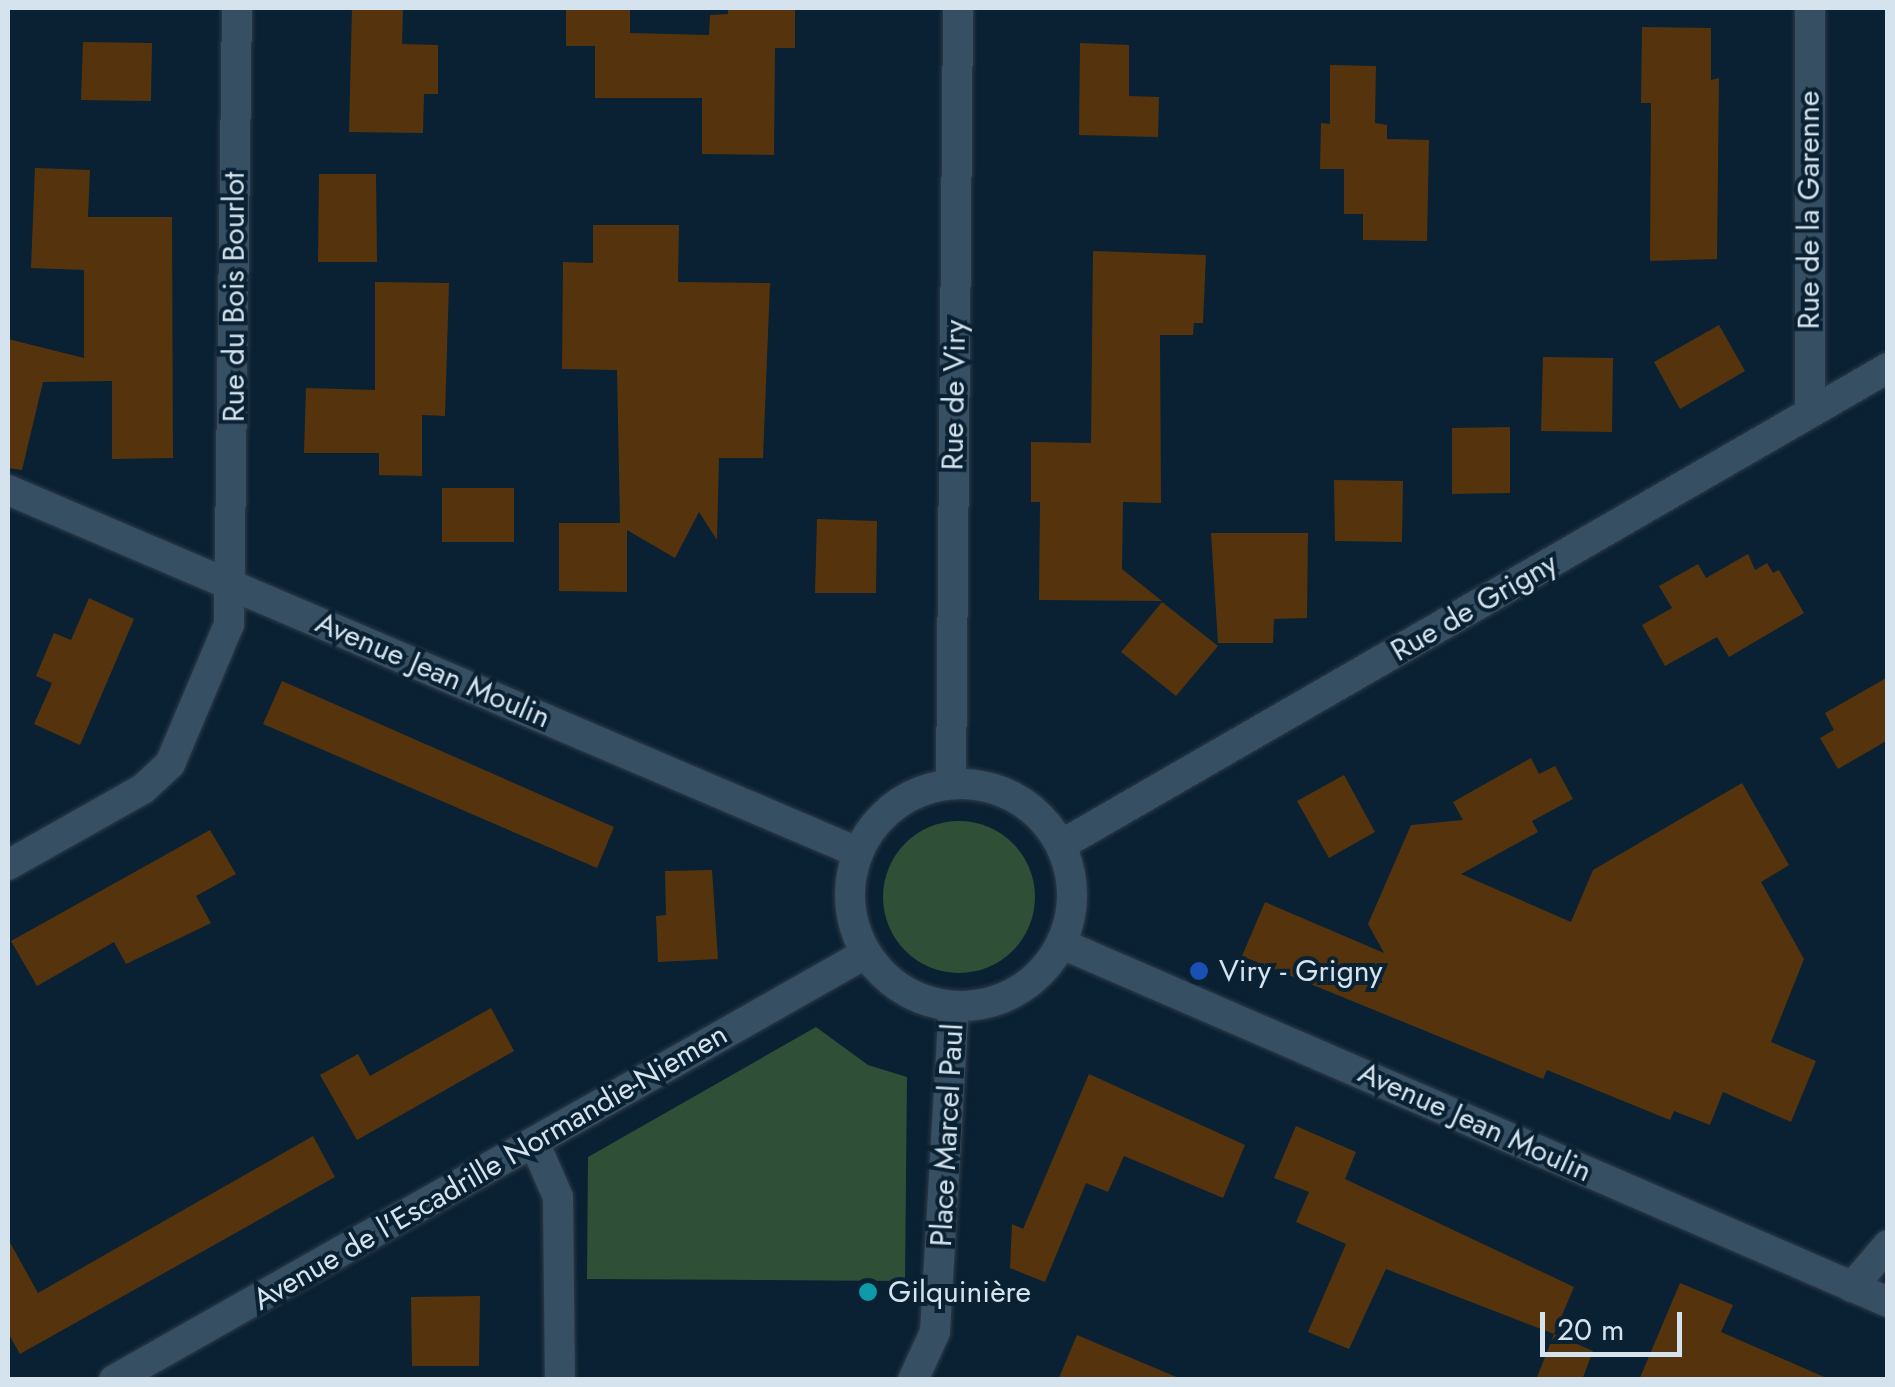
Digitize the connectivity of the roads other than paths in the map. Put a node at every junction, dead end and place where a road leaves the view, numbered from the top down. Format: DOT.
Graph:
graph roads {
  1 [pos="236,8"];
  2 [pos="958,8"];
  3 [pos="1810,8"];
  4 [pos="1888,368"];
  5 [pos="1810,412"];
  6 [pos="8,490"];
  7 [pos="234,586"];
  8 [pos="951,784"];
  9 [pos="1061,845"];
  10 [pos="858,852"];
  11 [pos="8,866"];
  12 [pos="1062,944"];
  13 [pos="866,954"];
  14 [pos="954,1006"];
  15 [pos="534,1142"];
  16 [pos="1888,1245"];
  17 [pos="1852,1287"];
  18 [pos="1888,1302"];
  19 [pos="114,1380"];
  20 [pos="560,1380"];
  21 [pos="913,1380"];
  1 -- 7 [label="street, Rue du Bois Bourlot"];
  2 -- 8 [label="street, Rue de Viry"];
  3 -- 5 [label="street, Rue de la Garenne"];
  4 -- 5 [label="street, Rue de Grigny"];
  5 -- 9 [label="street, Rue de Grigny"];
  6 -- 7 [label="street, Avenue Jean Moulin"];
  7 -- 10 [label="street, Avenue Jean Moulin"];
  7 -- 11 [label="street, Rue du Bois Bourlot"];
  8 -- 9 [label="street, Place Marcel Paul"];
  8 -- 10 [label="street, Place Marcel Paul"];
  9 -- 12 [label="street"];
  10 -- 13 [label="street, Place Marcel Paul"];
  12 -- 14 [label="street, Place Marcel Paul"];
  12 -- 17 [label="street, Avenue Jean Moulin"];
  13 -- 14 [label="street, Place Marcel Paul"];
  13 -- 15 [label="street, Avenue de l'Escadrille Normandie-Niemen"];
  14 -- 21 [label="street, Place Marcel Paul"];
  15 -- 19 [label="street, Avenue de l'Escadrille Normandie-Niemen"];
  15 -- 20 [label="street"];
  16 -- 17 [label="street"];
  17 -- 18 [label="street, Avenue Jean Moulin"];
}
